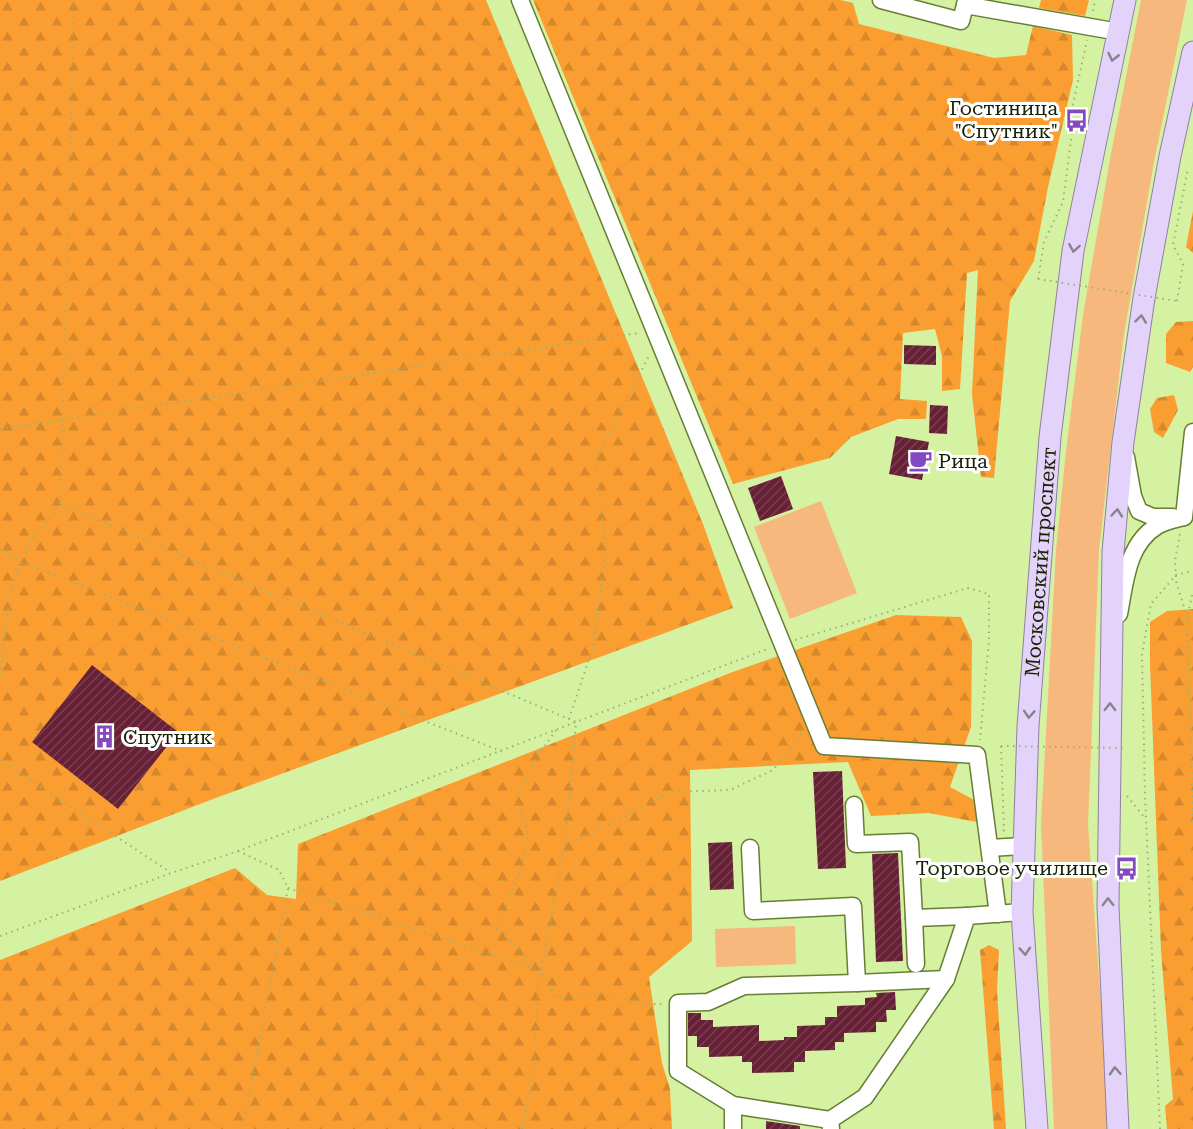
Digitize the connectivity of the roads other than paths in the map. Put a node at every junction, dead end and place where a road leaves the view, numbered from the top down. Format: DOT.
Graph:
graph roads {
  1 [pos="520,0"];
  2 [pos="881,0"];
  3 [pos="1125,0"];
  4 [pos="965,3"];
  5 [pos="1119,32"];
  6 [pos="1193,52"];
  7 [pos="1193,432"];
  8 [pos="1123,442"];
  9 [pos="1189,516"];
  10 [pos="1111,649"];
  11 [pos="854,805"];
  12 [pos="1024,846"];
  13 [pos="750,848"];
  14 [pos="990,848"];
  15 [pos="1022,912"];
  16 [pos="998,914"];
  17 [pos="967,916"];
  18 [pos="914,918"];
  19 [pos="916,964"];
  20 [pos="946,979"];
  21 [pos="857,983"];
  22 [pos="733,1106"];
  23 [pos="831,1125"];
  24 [pos="733,1129"];
  25 [pos="1037,1129"];
  26 [pos="1118,1129"];
  1 -- 14 [label="street"];
  2 -- 4 [label="street"];
  3 -- 5 [label="main road, Московский проспект"];
  4 -- 5 [label="street"];
  5 -- 12 [label="main road, Московский проспект, one-way"];
  8 -- 6 [label="main road, one-way"];
  7 -- 9 [label="street"];
  8 -- 9 [label="street"];
  10 -- 8 [label="main road, one-way"];
  9 -- 10 [label="street"];
  26 -- 10 [label="main road, one-way"];
  11 -- 18 [label="street"];
  12 -- 14 [label="street"];
  12 -- 15 [label="main road, Московский проспект"];
  13 -- 21 [label="street"];
  14 -- 16 [label="street"];
  15 -- 16 [label="street"];
  15 -- 25 [label="main road, Московский проспект, one-way"];
  16 -- 17 [label="street"];
  17 -- 18 [label="street"];
  17 -- 20 [label="street"];
  18 -- 19 [label="street"];
  20 -- 21 [label="street"];
  20 -- 23 [label="street"];
  21 -- 22 [label="street"];
  22 -- 23 [label="street"];
  22 -- 24 [label="street"];
}
